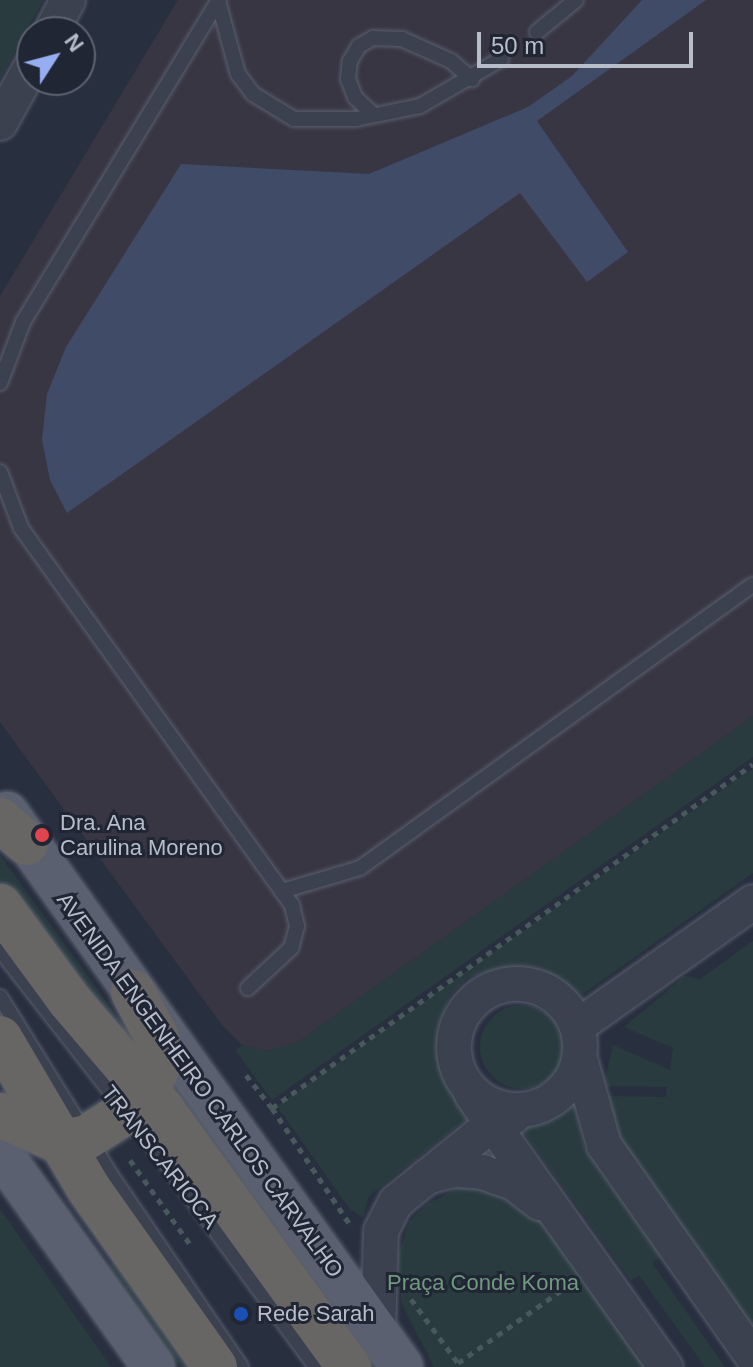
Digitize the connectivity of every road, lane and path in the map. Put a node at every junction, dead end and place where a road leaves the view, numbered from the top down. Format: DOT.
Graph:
graph roads {
  1 [pos="218,0"];
  2 [pos="576,0"];
  3 [pos="537,32"];
  4 [pos="501,59"];
  5 [pos="472,79"];
  6 [pos="16,94"];
  7 [pos="374,115"];
  8 [pos="0,123"];
  9 [pos="0,383"];
  10 [pos="0,472"];
  11 [pos="753,585"];
  12 [pos="753,764"];
  13 [pos="0,802"];
  14 [pos="13,832"];
  15 [pos="282,891"];
  16 [pos="753,902"];
  17 [pos="0,906"];
  18 [pos="0,950"];
  19 [pos="248,988"];
  20 [pos="133,992"];
  21 [pos="0,997"];
  22 [pos="0,1038"];
  23 [pos="579,1043"];
  24 [pos="246,1075"];
  25 [pos="465,1084"];
  26 [pos="136,1101"];
  27 [pos="526,1110"];
  28 [pos="0,1115"];
  29 [pos="494,1128"];
  30 [pos="74,1140"];
  31 [pos="0,1152"];
  32 [pos="140,1153"];
  33 [pos="130,1160"];
  34 [pos="121,1167"];
  35 [pos="422,1178"];
  36 [pos="560,1219"];
  37 [pos="192,1247"];
  38 [pos="595,1267"];
  39 [pos="378,1332"];
  40 [pos="753,1357"];
  41 [pos="458,1363"];
  42 [pos="154,1367"];
  43 [pos="215,1367"];
  44 [pos="241,1367"];
  45 [pos="316,1367"];
  46 [pos="349,1367"];
  47 [pos="402,1367"];
  48 [pos="665,1367"];
  1 -- 7 [label="lane"];
  1 -- 9 [label="lane"];
  2 -- 3 [label="lane"];
  4 -- 5 [label="lane"];
  5 -- 7 [label="lane"];
  5 -- 7 [label="lane"];
  6 -- 8 [label="street"];
  10 -- 15 [label="lane"];
  11 -- 15 [label="lane"];
  12 -- 24 [label="path"];
  13 -- 14 [label="main road, AVENIDA ENGENHEIRO CARLOS CARVALHO"];
  14 -- 20 [label="main road, AVENIDA ENGENHEIRO CARLOS CARVALHO"];
  15 -- 19 [label="lane"];
  16 -- 23 [label="street"];
  17 -- 26 [label="highway, AVENIDA ENGENHEIRO CARLOS CARVALHO"];
  18 -- 26 [label="lane, TRANSCARIOCA"];
  20 -- 26 [label="highway"];
  20 -- 39 [label="main road, AVENIDA ENGENHEIRO CARLOS CARVALHO"];
  21 -- 30 [label="lane, TRANSCARIOCA"];
  22 -- 30 [label="highway"];
  23 -- 25 [label="street"];
  23 -- 27 [label="street"];
  23 -- 40 [label="street"];
  25 -- 27 [label="street"];
  25 -- 29 [label="street"];
  26 -- 30 [label="highway"];
  26 -- 45 [label="lane, TRANSCARIOCA"];
  26 -- 46 [label="highway, AVENIDA ENGENHEIRO CARLOS CARVALHO"];
  27 -- 29 [label="street"];
  28 -- 30 [label="highway"];
  29 -- 35 [label="street"];
  29 -- 36 [label="street"];
  30 -- 43 [label="highway"];
  30 -- 44 [label="lane, TRANSCARIOCA"];
  31 -- 42 [label="main road"];
  32 -- 33 [label="path"];
  33 -- 34 [label="path"];
  33 -- 37 [label="path"];
  35 -- 36 [label="street"];
  35 -- 39 [label="street"];
  36 -- 38 [label="street"];
  38 -- 41 [label="path"];
  38 -- 48 [label="street"];
  39 -- 47 [label="main road, AVENIDA ENGENHEIRO CARLOS CARVALHO"];
}
